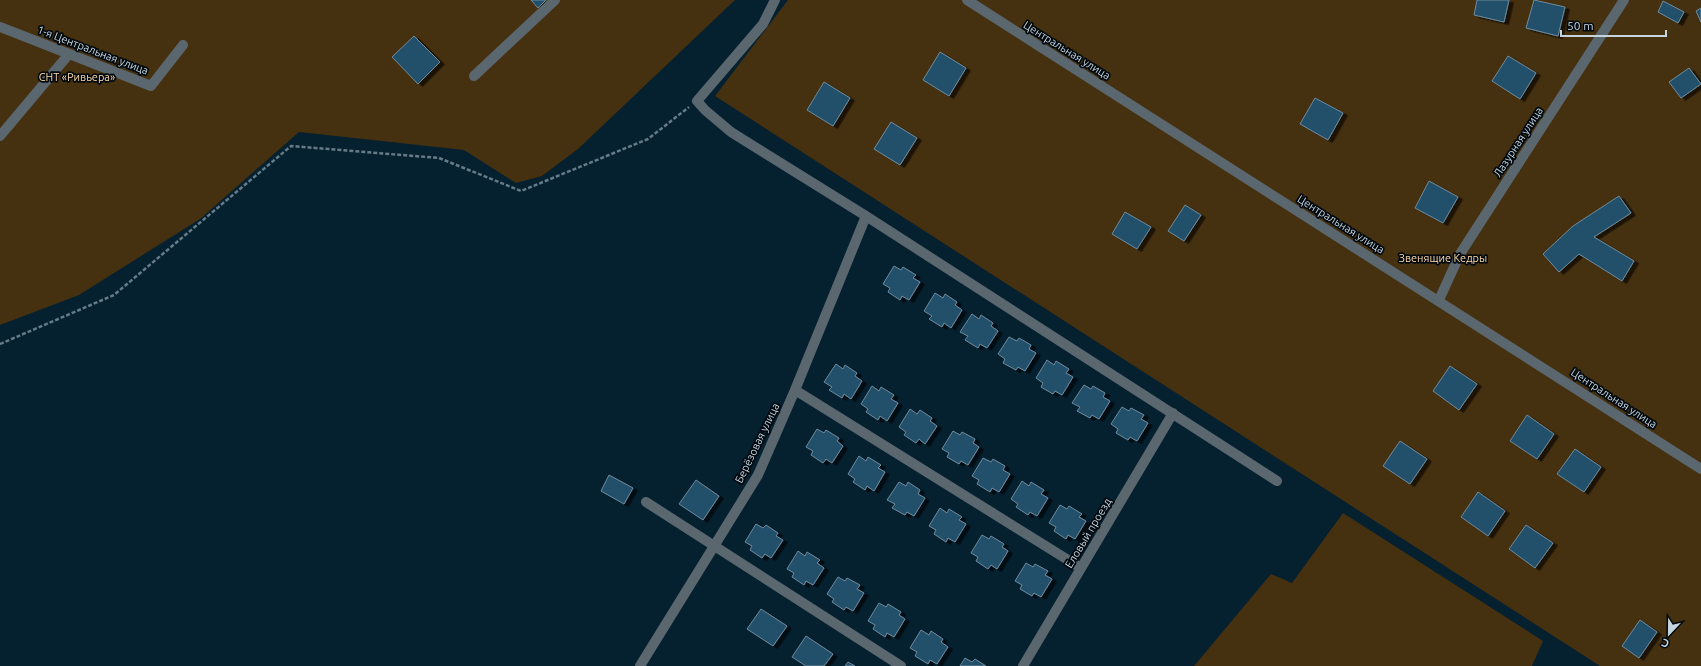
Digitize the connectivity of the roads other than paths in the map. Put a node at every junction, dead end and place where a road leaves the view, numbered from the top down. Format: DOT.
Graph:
graph roads {
  1 [pos="555,0"];
  2 [pos="775,0"];
  3 [pos="967,0"];
  4 [pos="1624,0"];
  5 [pos="0,27"];
  6 [pos="183,45"];
  7 [pos="70,54"];
  8 [pos="474,76"];
  9 [pos="0,136"];
  10 [pos="866,216"];
  11 [pos="1439,300"];
  12 [pos="795,390"];
  13 [pos="1173,412"];
  14 [pos="1701,469"];
  15 [pos="1277,481"];
  16 [pos="646,502"];
  17 [pos="714,546"];
  18 [pos="1081,568"];
  19 [pos="640,666"];
  20 [pos="901,666"];
  21 [pos="1023,666"];
  1 -- 8 [label="street"];
  2 -- 10 [label="street"];
  3 -- 11 [label="street, Центральная улица"];
  4 -- 11 [label="street, Лазурная улица"];
  5 -- 7 [label="street, 1-я Центральная улица"];
  6 -- 7 [label="street, 1-я Центральная улица"];
  7 -- 9 [label="street"];
  10 -- 12 [label="street, Берёзовая улица"];
  10 -- 13 [label="street"];
  11 -- 14 [label="street, Центральная улица"];
  12 -- 17 [label="street, Берёзовая улица"];
  12 -- 18 [label="street"];
  13 -- 15 [label="street"];
  13 -- 18 [label="street, Еловый проезд"];
  16 -- 17 [label="street"];
  17 -- 19 [label="street, Берёзовая улица"];
  17 -- 20 [label="street"];
  18 -- 21 [label="street, Еловый проезд"];
}
